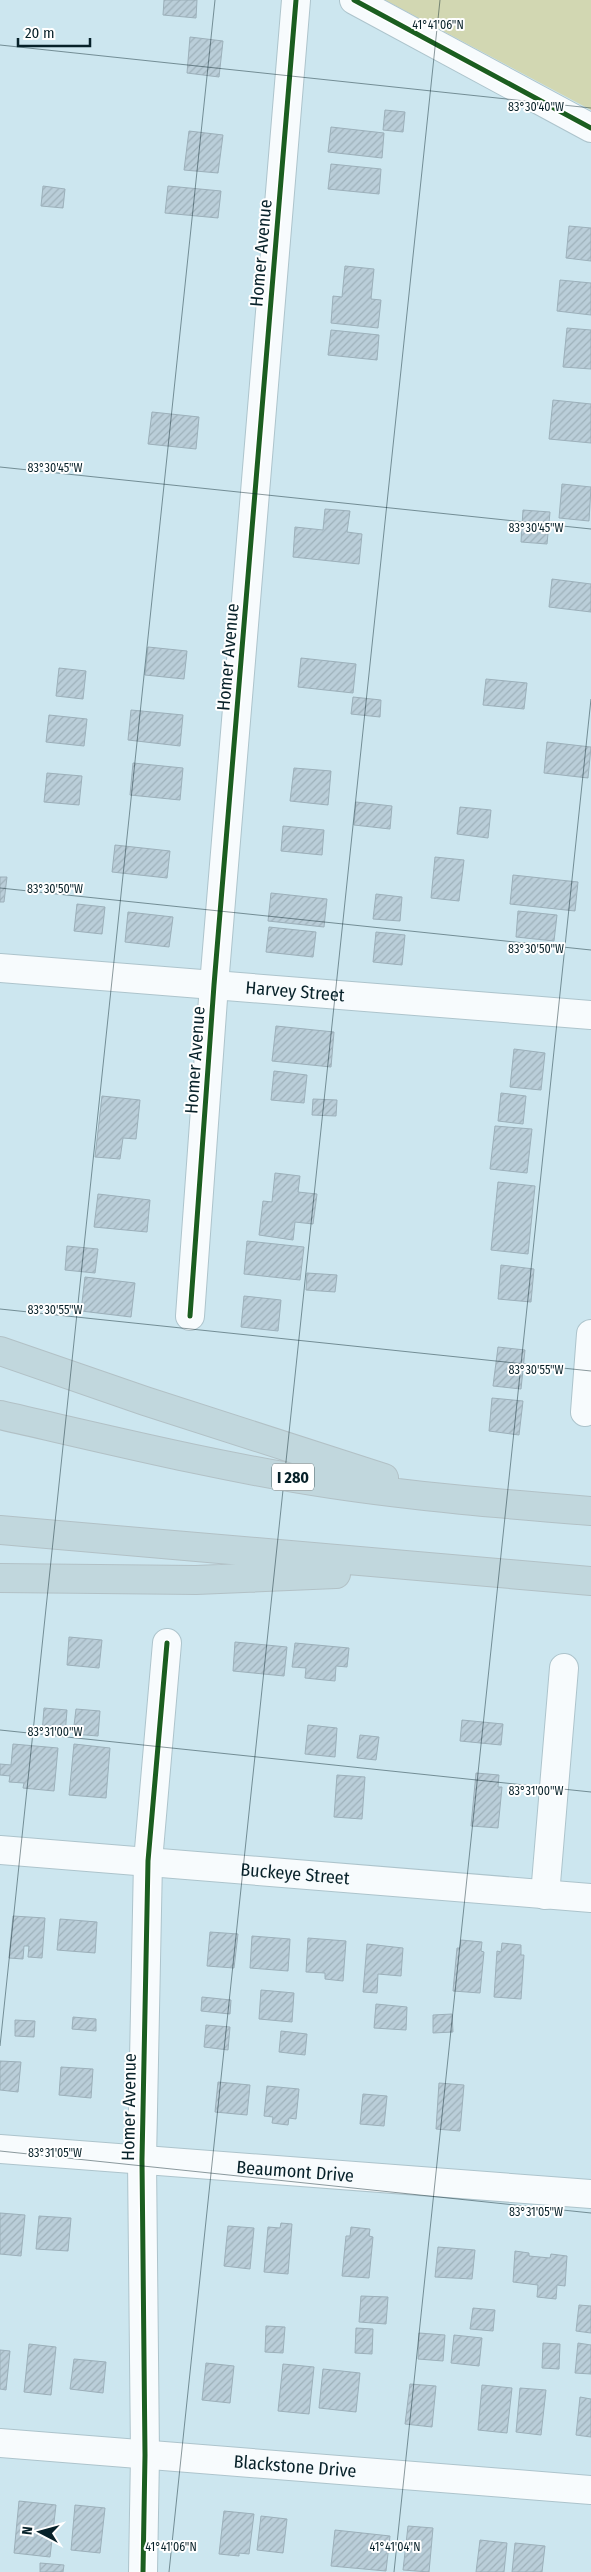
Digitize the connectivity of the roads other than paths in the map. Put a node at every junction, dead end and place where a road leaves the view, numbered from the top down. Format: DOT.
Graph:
graph roads {
  1 [pos="296,0"];
  2 [pos="354,0"];
  3 [pos="591,128"];
  4 [pos="0,968"];
  5 [pos="214,985"];
  6 [pos="591,1015"];
  7 [pos="190,1316"];
  8 [pos="591,1334"];
  9 [pos="0,1351"];
  10 [pos="585,1412"];
  11 [pos="0,1415"];
  12 [pos="450,1499"];
  13 [pos="591,1511"];
  14 [pos="0,1530"];
  15 [pos="440,1569"];
  16 [pos="0,1578"];
  17 [pos="591,1581"];
  18 [pos="167,1643"];
  19 [pos="564,1668"];
  20 [pos="0,1850"];
  21 [pos="148,1861"];
  22 [pos="545,1895"];
  23 [pos="591,1898"];
  24 [pos="0,2149"];
  25 [pos="142,2160"];
  26 [pos="591,2194"];
  27 [pos="0,2444"];
  28 [pos="145,2455"];
  29 [pos="591,2490"];
  30 [pos="143,2572"];
  1 -- 5 [label="street, Homer Avenue"];
  2 -- 3 [label="street"];
  4 -- 5 [label="street, Harvey Street"];
  5 -- 6 [label="street, Harvey Street"];
  5 -- 7 [label="street, Homer Avenue"];
  8 -- 10 [label="street"];
  9 -- 12 [label="highway"];
  11 -- 12 [label="highway, I 280"];
  12 -- 13 [label="highway, I 280"];
  14 -- 15 [label="highway"];
  15 -- 16 [label="highway"];
  15 -- 17 [label="highway"];
  18 -- 21 [label="street, Homer Avenue"];
  19 -- 22 [label="street"];
  20 -- 21 [label="street, Buckeye Street"];
  21 -- 22 [label="street, Buckeye Street"];
  21 -- 25 [label="street, Homer Avenue"];
  22 -- 23 [label="street, Buckeye Street"];
  24 -- 25 [label="street, Beaumont Drive"];
  25 -- 26 [label="street, Beaumont Drive"];
  25 -- 28 [label="street, Homer Avenue"];
  27 -- 28 [label="street, Blackstone Drive"];
  28 -- 29 [label="street, Blackstone Drive"];
  28 -- 30 [label="street, Homer Avenue"];
}
